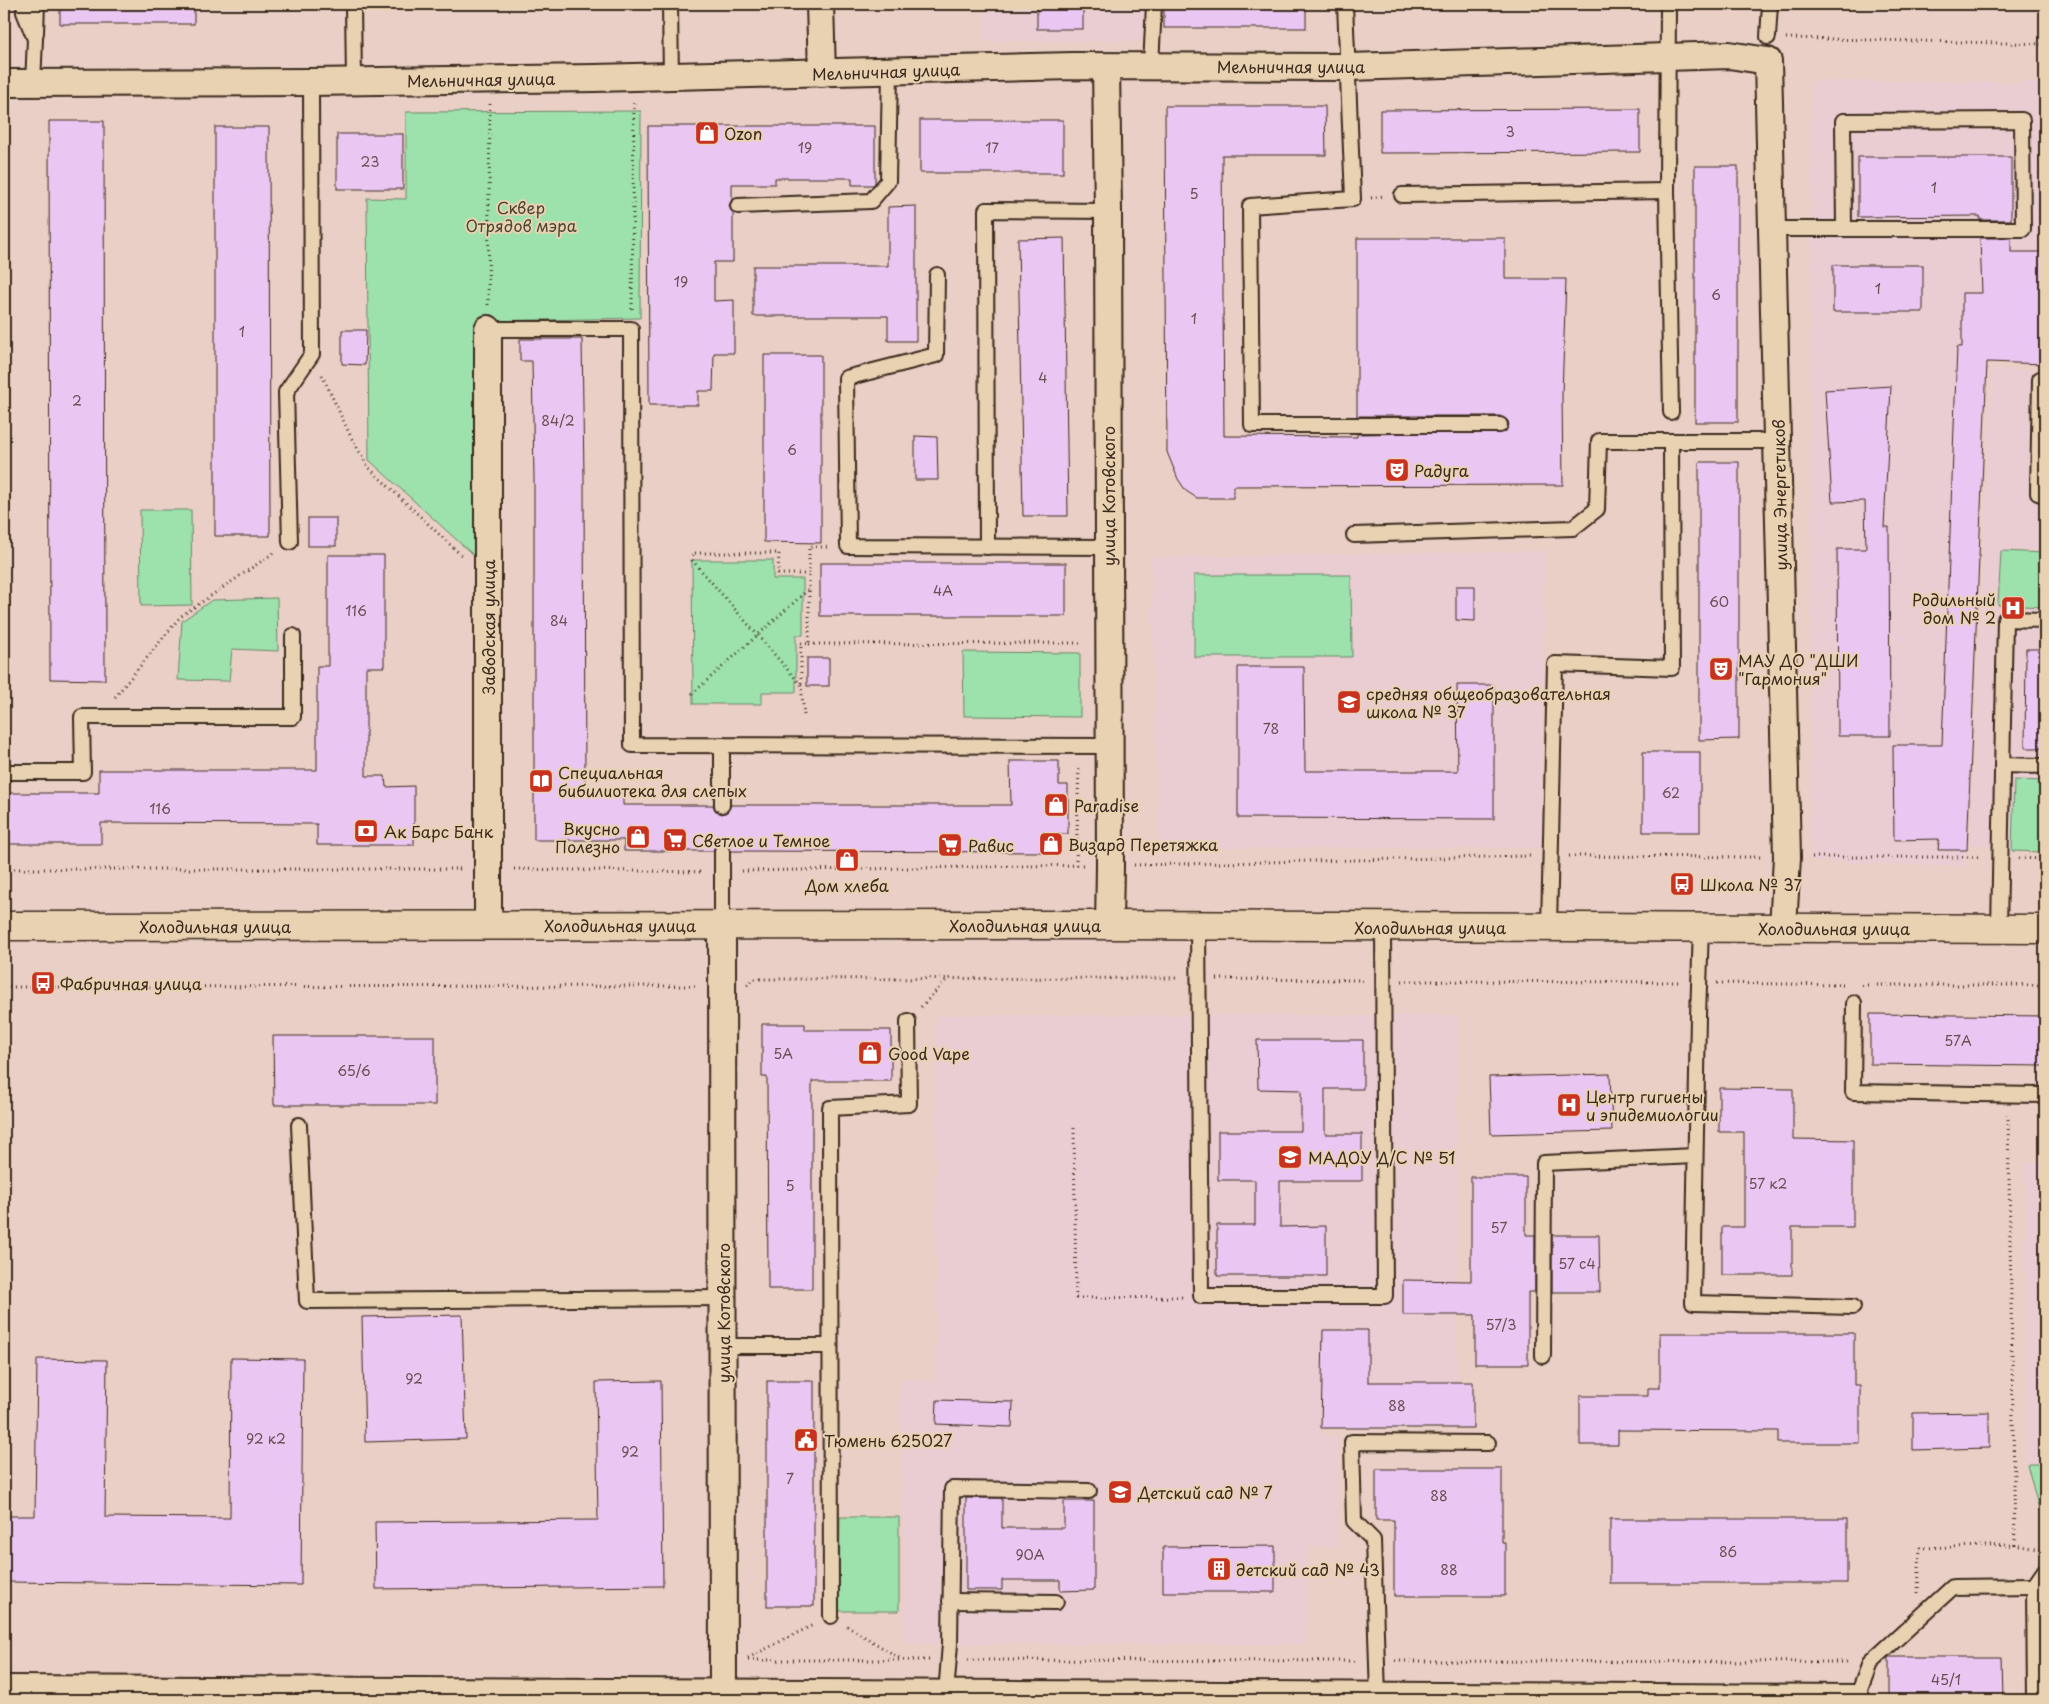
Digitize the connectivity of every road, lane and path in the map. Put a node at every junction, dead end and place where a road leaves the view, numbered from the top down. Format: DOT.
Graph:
graph roads {
  1 [pos="25,4"];
  2 [pos="37,4"];
  3 [pos="353,4"];
  4 [pos="670,4"];
  5 [pos="820,4"];
  6 [pos="1154,4"];
  7 [pos="1345,4"];
  8 [pos="1668,4"];
  9 [pos="1770,4"];
  10 [pos="35,39"];
  11 [pos="2045,44"];
  12 [pos="1768,49"];
  13 [pos="1667,56"];
  14 [pos="1106,67"];
  15 [pos="1151,67"];
  16 [pos="1349,67"];
  17 [pos="890,71"];
  18 [pos="822,73"];
  19 [pos="671,77"];
  20 [pos="354,81"];
  21 [pos="311,82"];
  22 [pos="4,83"];
  23 [pos="33,83"];
  24 [pos="490,100"];
  25 [pos="634,100"];
  26 [pos="1667,191"];
  27 [pos="1402,195"];
  28 [pos="1353,199"];
  29 [pos="738,206"];
  30 [pos="1108,211"];
  31 [pos="1844,228"];
  32 [pos="1772,229"];
  33 [pos="937,275"];
  34 [pos="488,329"];
  35 [pos="632,329"];
  36 [pos="312,354"];
  37 [pos="2040,379"];
  38 [pos="1671,412"];
  39 [pos="1500,425"];
  40 [pos="1671,441"];
  41 [pos="1778,442"];
  42 [pos="2045,495"];
  43 [pos="1354,534"];
  44 [pos="290,542"];
  45 [pos="848,546"];
  46 [pos="987,547"];
  47 [pos="1108,547"];
  48 [pos="809,574"];
  49 [pos="488,580"];
  50 [pos="809,589"];
  51 [pos="2045,620"];
  52 [pos="758,635"];
  53 [pos="293,636"];
  54 [pos="1087,643"];
  55 [pos="809,644"];
  56 [pos="801,685"];
  57 [pos="692,694"];
  58 [pos="804,715"];
  59 [pos="99,717"];
  60 [pos="722,745"];
  61 [pos="1079,746"];
  62 [pos="1109,746"];
  63 [pos="2002,765"];
  64 [pos="2045,766"];
  65 [pos="4,772"];
  66 [pos="722,805"];
  67 [pos="722,851"];
  68 [pos="1552,856"];
  69 [pos="1787,857"];
  70 [pos="2002,857"];
  71 [pos="2045,859"];
  72 [pos="1076,865"];
  73 [pos="1110,866"];
  74 [pos="4,869"];
  75 [pos="488,869"];
  76 [pos="722,872"];
  77 [pos="722,925"];
  78 [pos="1109,925"];
  79 [pos="1198,925"];
  80 [pos="4,926"];
  81 [pos="488,926"];
  82 [pos="1383,927"];
  83 [pos="1549,927"];
  84 [pos="1701,928"];
  85 [pos="1783,928"];
  86 [pos="1999,929"];
  87 [pos="2045,929"];
  88 [pos="948,978"];
  89 [pos="1198,978"];
  90 [pos="1384,981"];
  91 [pos="1699,982"];
  92 [pos="2045,985"];
  93 [pos="698,986"];
  94 [pos="4,987"];
  95 [pos="745,987"];
  96 [pos="1854,1004"];
  97 [pos="908,1021"];
  98 [pos="2007,1095"];
  99 [pos="2045,1095"];
  100 [pos="299,1125"];
  101 [pos="1074,1128"];
  102 [pos="1696,1156"];
  103 [pos="1201,1296"];
  104 [pos="723,1298"];
  105 [pos="1853,1307"];
  106 [pos="723,1346"];
  107 [pos="830,1346"];
  108 [pos="1543,1356"];
  109 [pos="1488,1443"];
  110 [pos="1089,1491"];
  111 [pos="2045,1551"];
  112 [pos="2045,1570"];
  113 [pos="2034,1586"];
  114 [pos="950,1601"];
  115 [pos="1056,1602"];
  116 [pos="831,1616"];
  117 [pos="745,1650"];
  118 [pos="745,1660"];
  119 [pos="902,1660"];
  120 [pos="948,1660"];
  121 [pos="1377,1661"];
  122 [pos="1852,1662"];
  123 [pos="4,1689"];
  124 [pos="946,1694"];
  125 [pos="145,1695"];
  126 [pos="520,1696"];
  127 [pos="1378,1696"];
  128 [pos="723,1697"];
  129 [pos="849,1697"];
  130 [pos="1023,1697"];
  131 [pos="1161,1698"];
  132 [pos="1480,1699"];
  133 [pos="1606,1699"];
  134 [pos="1790,1699"];
  135 [pos="1856,1699"];
  136 [pos="2035,1700"];
  1 -- 10 [label="lane"];
  2 -- 10 [label="lane"];
  3 -- 20 [label="lane"];
  4 -- 19 [label="lane"];
  5 -- 18 [label="street"];
  6 -- 15 [label="lane"];
  7 -- 16 [label="lane"];
  8 -- 13 [label="lane"];
  9 -- 12 [label="lane"];
  10 -- 23 [label="lane"];
  11 -- 12 [label="path"];
  12 -- 13 [label="street, Мельничная улица"];
  12 -- 32 [label="street, улица Энергетиков"];
  13 -- 16 [label="street, Мельничная улица"];
  13 -- 26 [label="lane"];
  14 -- 15 [label="street, Мельничная улица"];
  14 -- 17 [label="street, Мельничная улица"];
  14 -- 30 [label="street, улица Котовского"];
  15 -- 16 [label="street, Мельничная улица"];
  16 -- 28 [label="lane"];
  17 -- 18 [label="street, Мельничная улица"];
  17 -- 29 [label="lane"];
  18 -- 19 [label="street, Мельничная улица"];
  19 -- 20 [label="street, Мельничная улица"];
  20 -- 21 [label="street, Мельничная улица"];
  21 -- 23 [label="street, Мельничная улица"];
  21 -- 36 [label="lane"];
  22 -- 23 [label="street, Мельничная улица"];
  24 -- 34 [label="path"];
  25 -- 35 [label="path"];
  26 -- 27 [label="lane"];
  26 -- 38 [label="lane"];
  27 -- 28 [label="path"];
  28 -- 39 [label="lane"];
  30 -- 46 [label="lane"];
  30 -- 47 [label="street, улица Котовского"];
  31 -- 31 [label="lane"];
  31 -- 32 [label="lane"];
  32 -- 41 [label="street, улица Энергетиков"];
  33 -- 45 [label="lane"];
  34 -- 35 [label="lane"];
  34 -- 49 [label="street, Заводская улица"];
  35 -- 60 [label="lane"];
  36 -- 44 [label="lane"];
  36 -- 49 [label="path"];
  37 -- 42 [label="lane"];
  40 -- 41 [label="lane"];
  40 -- 43 [label="lane"];
  40 -- 68 [label="lane"];
  41 -- 69 [label="street, улица Энергетиков"];
  44 -- 59 [label="path"];
  45 -- 46 [label="lane"];
  45 -- 48 [label="path"];
  46 -- 47 [label="lane"];
  47 -- 62 [label="street, улица Котовского"];
  48 -- 50 [label="path"];
  48 -- 52 [label="path"];
  49 -- 75 [label="street, Заводская улица"];
  50 -- 52 [label="path"];
  50 -- 55 [label="path"];
  51 -- 63 [label="lane"];
  52 -- 56 [label="path"];
  52 -- 57 [label="path"];
  53 -- 59 [label="lane"];
  54 -- 55 [label="path"];
  55 -- 56 [label="path"];
  56 -- 58 [label="path"];
  59 -- 65 [label="lane"];
  60 -- 61 [label="lane"];
  60 -- 66 [label="lane"];
  61 -- 62 [label="lane"];
  61 -- 72 [label="path"];
  62 -- 73 [label="street, улица Котовского"];
  63 -- 64 [label="lane"];
  63 -- 70 [label="lane"];
  67 -- 76 [label="lane"];
  68 -- 69 [label="path"];
  68 -- 73 [label="path"];
  68 -- 83 [label="lane"];
  69 -- 70 [label="path"];
  69 -- 85 [label="street, улица Энергетиков"];
  70 -- 71 [label="path"];
  70 -- 86 [label="lane"];
  72 -- 73 [label="path"];
  72 -- 76 [label="path"];
  73 -- 78 [label="street, улица Котовского"];
  74 -- 75 [label="path"];
  75 -- 76 [label="path"];
  75 -- 81 [label="street, Заводская улица"];
  76 -- 77 [label="lane"];
  77 -- 78 [label="street, Холодильная улица"];
  77 -- 81 [label="street, Холодильная улица"];
  77 -- 104 [label="street, улица Котовского"];
  78 -- 79 [label="street, Холодильная улица"];
  79 -- 82 [label="street, Холодильная улица"];
  79 -- 89 [label="lane"];
  80 -- 81 [label="street, Холодильная улица"];
  82 -- 83 [label="street, Холодильная улица"];
  82 -- 90 [label="lane"];
  83 -- 84 [label="street, Холодильная улица"];
  84 -- 85 [label="street, Холодильная улица"];
  84 -- 91 [label="lane"];
  85 -- 86 [label="street, Холодильная улица"];
  86 -- 87 [label="street, Холодильная улица"];
  88 -- 89 [label="path"];
  88 -- 95 [label="path"];
  88 -- 97 [label="path"];
  89 -- 90 [label="path"];
  89 -- 103 [label="lane"];
  90 -- 91 [label="path"];
  90 -- 103 [label="lane"];
  91 -- 92 [label="path"];
  91 -- 102 [label="lane"];
  93 -- 94 [label="path"];
  96 -- 98 [label="lane"];
  97 -- 107 [label="lane"];
  98 -- 99 [label="lane"];
  98 -- 111 [label="path"];
  100 -- 104 [label="lane"];
  101 -- 103 [label="path"];
  102 -- 105 [label="lane"];
  102 -- 108 [label="lane"];
  104 -- 106 [label="street, улица Котовского"];
  106 -- 107 [label="lane"];
  106 -- 128 [label="street, улица Котовского"];
  107 -- 116 [label="lane"];
  109 -- 121 [label="lane"];
  110 -- 114 [label="lane"];
  112 -- 113 [label="lane"];
  113 -- 135 [label="lane"];
  113 -- 136 [label="lane"];
  114 -- 115 [label="lane"];
  114 -- 120 [label="lane"];
  116 -- 118 [label="path"];
  116 -- 119 [label="path"];
  117 -- 118 [label="path"];
  118 -- 119 [label="path"];
  119 -- 120 [label="path"];
  120 -- 121 [label="path"];
  120 -- 124 [label="lane"];
  121 -- 122 [label="path"];
  121 -- 127 [label="lane"];
  123 -- 125 [label="street"];
  124 -- 129 [label="street"];
  124 -- 130 [label="street"];
  125 -- 126 [label="street"];
  126 -- 128 [label="street"];
  127 -- 131 [label="street"];
  127 -- 132 [label="street"];
  128 -- 129 [label="street"];
  130 -- 131 [label="street"];
  132 -- 133 [label="street"];
  133 -- 134 [label="street"];
  134 -- 135 [label="street"];
}
